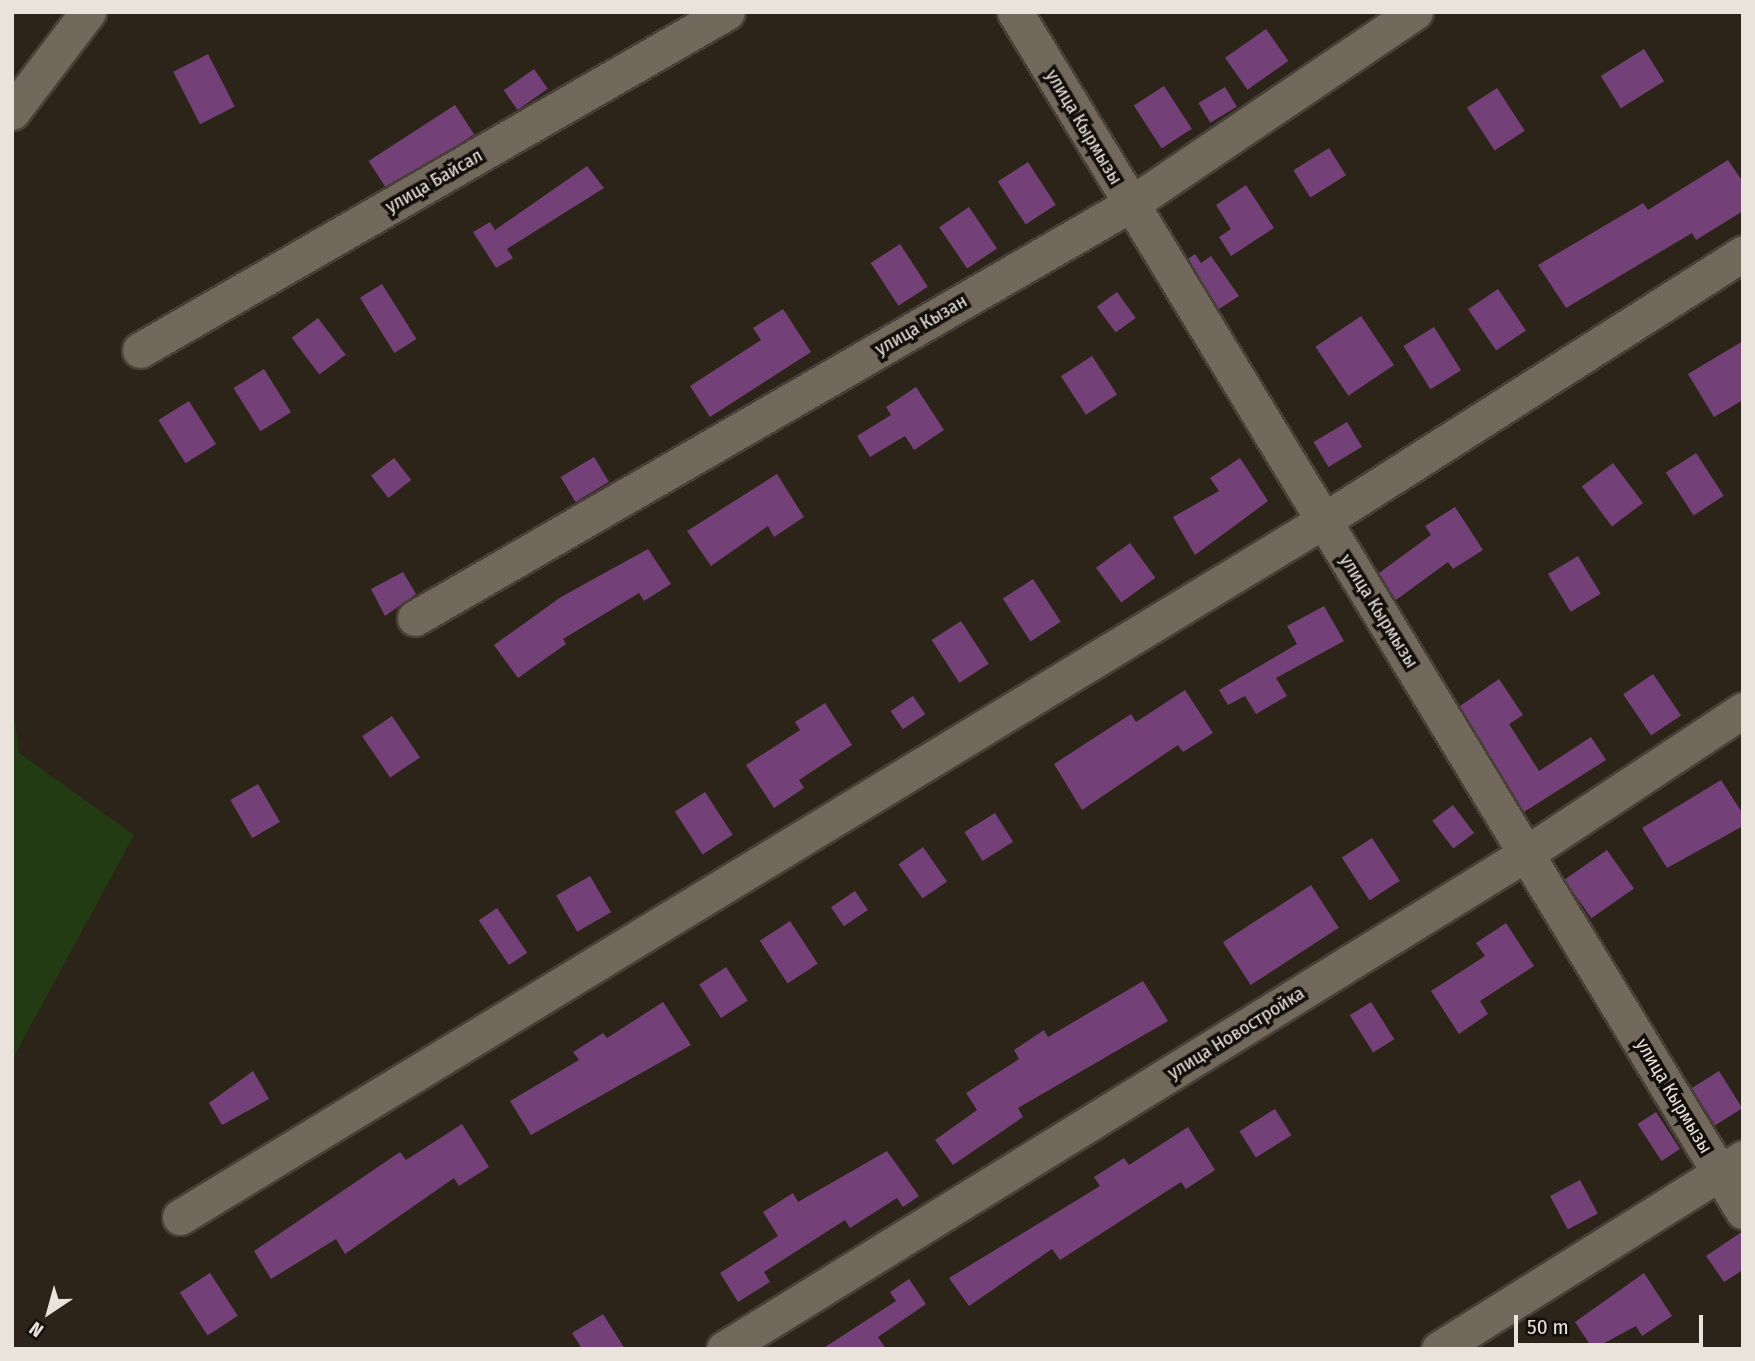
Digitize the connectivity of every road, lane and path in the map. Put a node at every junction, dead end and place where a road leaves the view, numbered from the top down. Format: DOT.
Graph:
graph roads {
  1 [pos="88,12"];
  2 [pos="727,12"];
  3 [pos="1014,12"];
  4 [pos="1415,12"];
  5 [pos="12,112"];
  6 [pos="1131,204"];
  7 [pos="1743,253"];
  8 [pos="140,350"];
  9 [pos="1323,521"];
  10 [pos="415,618"];
  11 [pos="1743,710"];
  12 [pos="1527,853"];
  13 [pos="1731,1165"];
  14 [pos="1743,1211"];
  15 [pos="180,1217"];
  16 [pos="724,1349"];
  17 [pos="1439,1349"];
  1 -- 5 [label="street"];
  2 -- 8 [label="street, улица Байсал"];
  3 -- 6 [label="street, улица Кырмызы"];
  4 -- 6 [label="street, улица Кызан"];
  6 -- 9 [label="street, улица Кырмызы"];
  6 -- 10 [label="street, улица Кызан"];
  7 -- 9 [label="street"];
  9 -- 12 [label="street, улица Кырмызы"];
  9 -- 15 [label="street"];
  11 -- 12 [label="street, улица Новостройка"];
  12 -- 13 [label="street, улица Кырмызы"];
  12 -- 16 [label="street, улица Новостройка"];
  13 -- 14 [label="street, улица Кырмызы"];
  13 -- 17 [label="street"];
}
